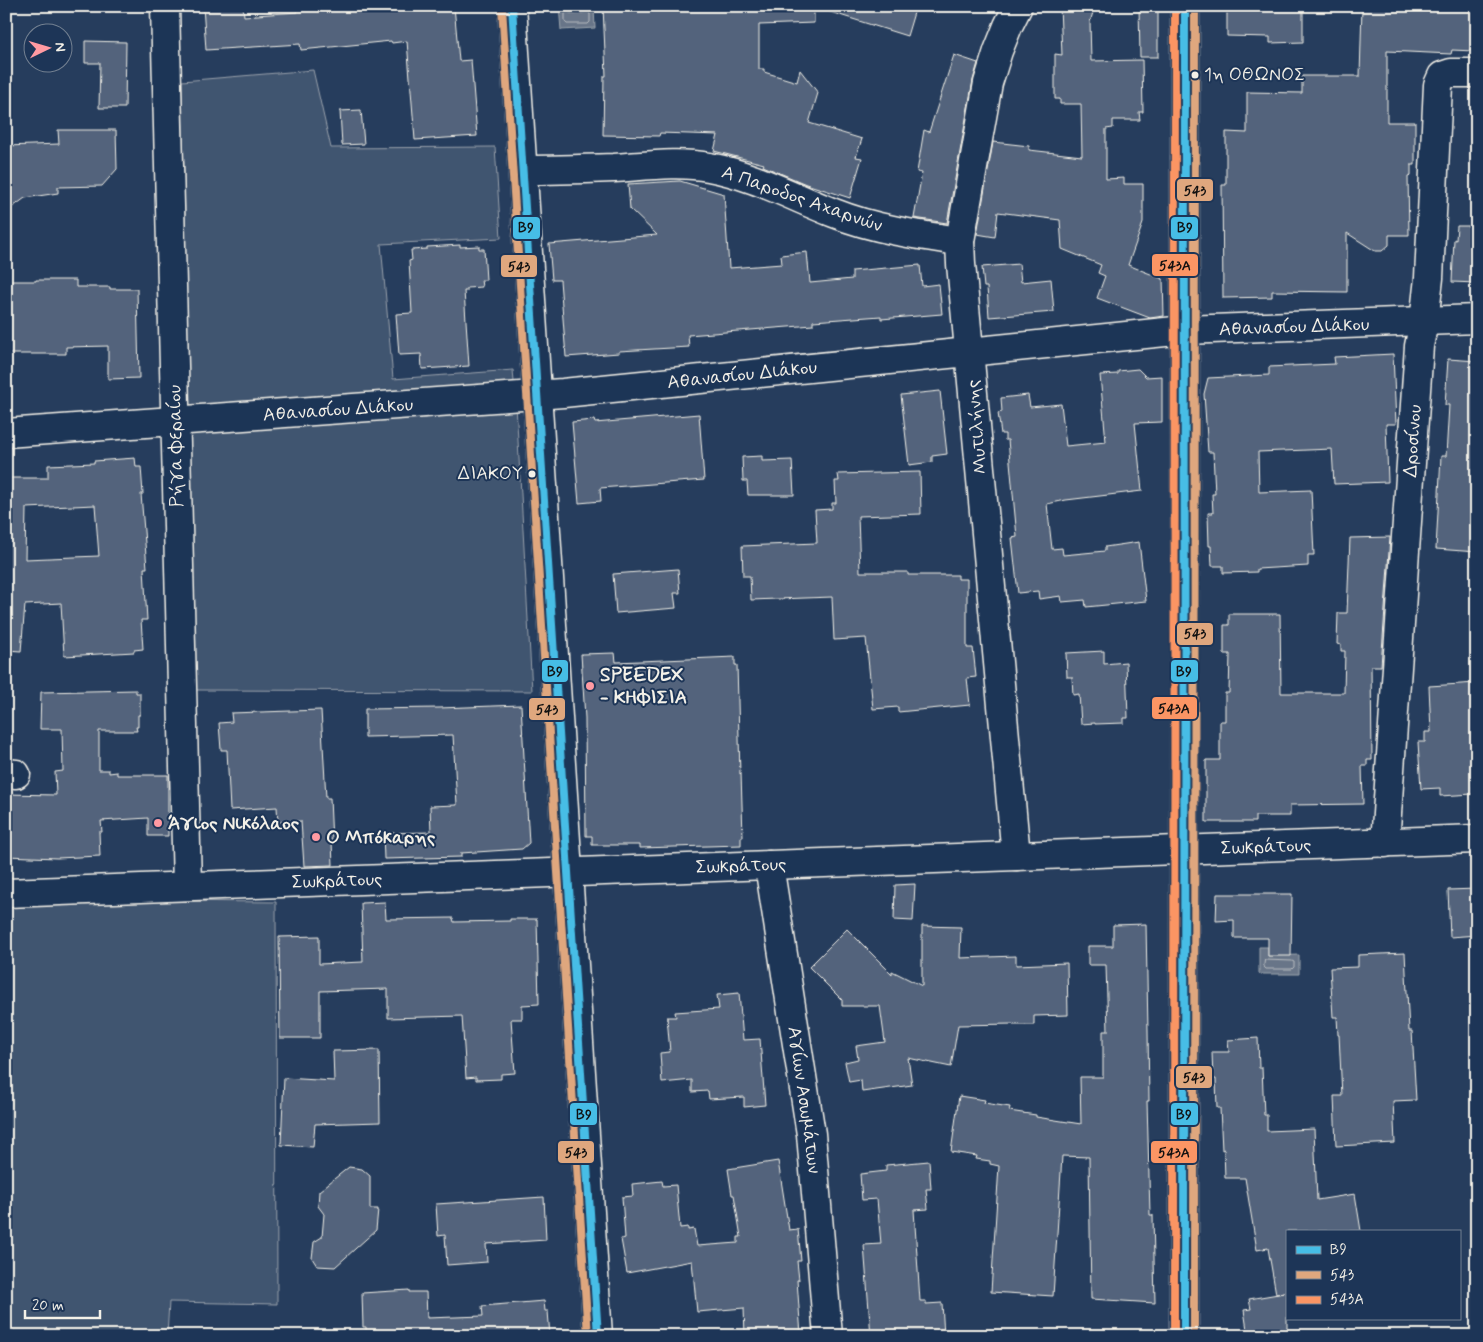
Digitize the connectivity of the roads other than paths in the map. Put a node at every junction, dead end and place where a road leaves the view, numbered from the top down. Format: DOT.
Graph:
graph roads {
  1 [pos="165,6"];
  2 [pos="512,6"];
  3 [pos="1018,6"];
  4 [pos="1185,6"];
  5 [pos="1477,73"];
  6 [pos="523,170"];
  7 [pos="960,242"];
  8 [pos="1477,319"];
  9 [pos="1424,322"];
  10 [pos="1185,330"];
  11 [pos="970,353"];
  12 [pos="537,395"];
  13 [pos="176,422"];
  14 [pos="6,433"];
  15 [pos="1477,839"];
  16 [pos="1385,843"];
  17 [pos="1184,850"];
  18 [pos="1016,856"];
  19 [pos="769,865"];
  20 [pos="568,872"];
  21 [pos="187,886"];
  22 [pos="6,893"];
  23 [pos="598,1336"];
  24 [pos="828,1336"];
  25 [pos="1184,1336"];
  1 -- 13 [label="street, Ρήγα Φεραίου"];
  2 -- 6 [label="street"];
  3 -- 7 [label="street, Μυτιλήνης"];
  4 -- 10 [label="street"];
  5 -- 9 [label="street, Δροσίνου"];
  6 -- 7 [label="street, Α Παροδος Αχαρνών"];
  6 -- 12 [label="street"];
  7 -- 11 [label="street, Μυτιλήνης"];
  8 -- 9 [label="street, Αθανασίου Διάκου"];
  9 -- 10 [label="street, Αθανασίου Διάκου"];
  9 -- 16 [label="street, Δροσίνου"];
  10 -- 11 [label="street, Αθανασίου Διάκου"];
  10 -- 17 [label="street"];
  11 -- 12 [label="street, Αθανασίου Διάκου"];
  11 -- 18 [label="street, Μυτιλήνης"];
  12 -- 13 [label="street, Αθανασίου Διάκου"];
  12 -- 20 [label="street"];
  13 -- 14 [label="street, Αθανασίου Διάκου"];
  13 -- 21 [label="street, Ρήγα Φεραίου"];
  15 -- 16 [label="street, Σωκράτους"];
  16 -- 17 [label="street, Σωκράτους"];
  17 -- 18 [label="street, Σωκράτους"];
  17 -- 25 [label="street"];
  18 -- 19 [label="street, Σωκράτους"];
  19 -- 20 [label="street, Σωκράτους"];
  19 -- 24 [label="street, Αγίων Ασωμάτων"];
  20 -- 21 [label="street, Σωκράτους"];
  20 -- 23 [label="street"];
  21 -- 22 [label="street, Σωκράτους"];
}
